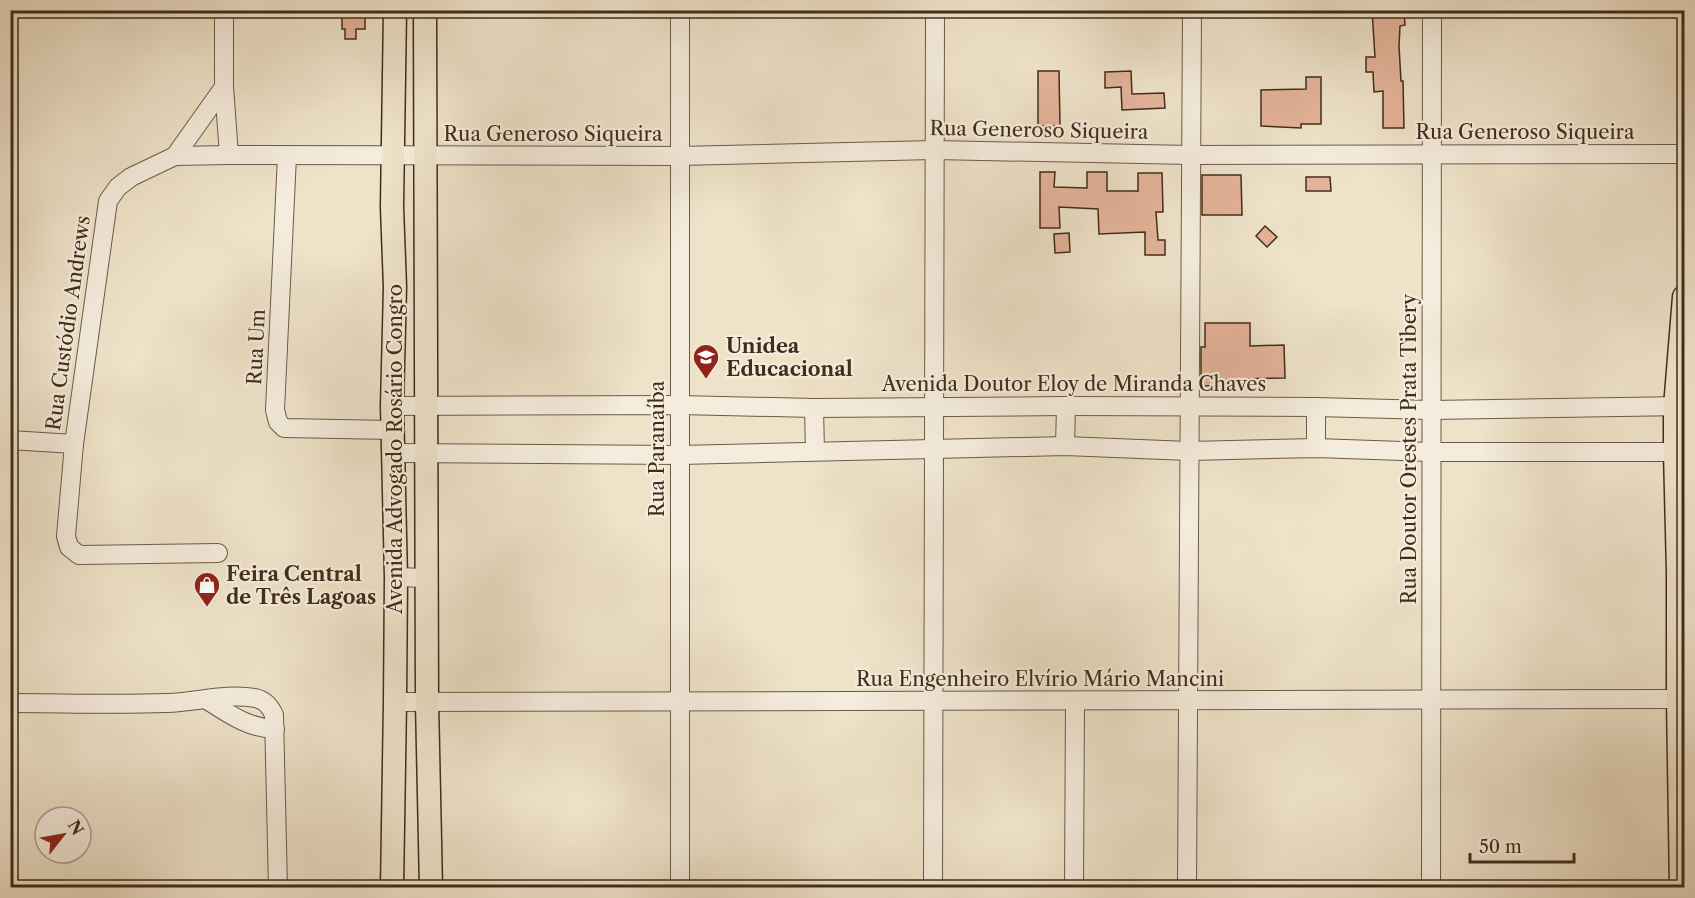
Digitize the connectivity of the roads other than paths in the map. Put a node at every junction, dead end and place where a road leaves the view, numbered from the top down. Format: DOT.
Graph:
graph roads {
  1 [pos="224,10"];
  2 [pos="680,10"];
  3 [pos="935,10"];
  4 [pos="1192,10"];
  5 [pos="1432,10"];
  6 [pos="395,20"];
  7 [pos="425,20"];
  8 [pos="224,87"];
  9 [pos="934,150"];
  10 [pos="1431,153"];
  11 [pos="1684,154"];
  12 [pos="229,155"];
  13 [pos="1191,155"];
  14 [pos="175,156"];
  15 [pos="287,156"];
  16 [pos="393,156"];
  17 [pos="680,156"];
  18 [pos="426,157"];
  19 [pos="395,287"];
  20 [pos="426,289"];
  21 [pos="1684,297"];
  22 [pos="680,405"];
  23 [pos="392,406"];
  24 [pos="934,406"];
  25 [pos="1066,406"];
  26 [pos="1680,406"];
  27 [pos="426,407"];
  28 [pos="1190,407"];
  29 [pos="1316,407"];
  30 [pos="814,408"];
  31 [pos="1431,410"];
  32 [pos="393,430"];
  33 [pos="10,440"];
  34 [pos="75,444"];
  35 [pos="1065,446"];
  36 [pos="1316,448"];
  37 [pos="934,449"];
  38 [pos="1189,451"];
  39 [pos="426,452"];
  40 [pos="815,452"];
  41 [pos="1431,452"];
  42 [pos="1680,452"];
  43 [pos="394,453"];
  44 [pos="680,454"];
  45 [pos="218,553"];
  46 [pos="1682,572"];
  47 [pos="396,577"];
  48 [pos="426,578"];
  49 [pos="1681,699"];
  50 [pos="207,700"];
  51 [pos="1431,700"];
  52 [pos="933,701"];
  53 [pos="1075,701"];
  54 [pos="1188,701"];
  55 [pos="395,702"];
  56 [pos="427,702"];
  57 [pos="680,702"];
  58 [pos="10,703"];
  59 [pos="275,729"];
  60 [pos="1683,799"];
  61 [pos="1682,878"];
  62 [pos="277,886"];
  63 [pos="392,888"];
  64 [pos="430,888"];
  65 [pos="680,888"];
  66 [pos="933,888"];
  67 [pos="1074,888"];
  68 [pos="1187,888"];
  69 [pos="1431,888"];
  1 -- 8 [label="street"];
  2 -- 17 [label="street, Rua Paranaíba"];
  3 -- 9 [label="street"];
  4 -- 13 [label="street"];
  5 -- 10 [label="street, Rua Doutor Orestes Prata Tibery"];
  6 -- 7 [label="main road"];
  6 -- 16 [label="main road, Avenida Advogado Rosário Congro"];
  7 -- 18 [label="main road, Avenida Advogado Rosário Congro"];
  8 -- 12 [label="street"];
  8 -- 14 [label="street, Rua Custódio Andrews"];
  9 -- 13 [label="street, Rua Generoso Siqueira"];
  9 -- 17 [label="street, Rua Generoso Siqueira"];
  9 -- 24 [label="street"];
  10 -- 11 [label="street, Rua Generoso Siqueira"];
  10 -- 13 [label="street, Rua Generoso Siqueira"];
  10 -- 31 [label="street, Rua Doutor Orestes Prata Tibery"];
  12 -- 14 [label="street, Rua Generoso Siqueira"];
  12 -- 15 [label="street, Rua Generoso Siqueira"];
  13 -- 28 [label="street"];
  14 -- 34 [label="street, Rua Custódio Andrews"];
  15 -- 16 [label="street, Rua Generoso Siqueira"];
  15 -- 32 [label="street, Rua Um"];
  16 -- 18 [label="street, Rua Generoso Siqueira"];
  16 -- 19 [label="main road, Avenida Advogado Rosário Congro"];
  17 -- 18 [label="street, Rua Generoso Siqueira"];
  17 -- 22 [label="street, Rua Paranaíba"];
  18 -- 20 [label="main road, Avenida Advogado Rosário Congro"];
  19 -- 20 [label="main road"];
  19 -- 23 [label="main road, Avenida Advogado Rosário Congro"];
  20 -- 27 [label="main road, Avenida Advogado Rosário Congro"];
  21 -- 26 [label="main road"];
  22 -- 27 [label="street, Avenida Doutor Eloy de Miranda Chaves"];
  22 -- 30 [label="street, Avenida Doutor Eloy de Miranda Chaves"];
  22 -- 44 [label="street, Rua Paranaíba"];
  23 -- 27 [label="street, Avenida Doutor Eloy de Miranda Chaves"];
  23 -- 32 [label="main road, Avenida Advogado Rosário Congro"];
  24 -- 25 [label="street, Avenida Doutor Eloy de Miranda Chaves"];
  24 -- 30 [label="street, Avenida Doutor Eloy de Miranda Chaves"];
  24 -- 37 [label="street"];
  25 -- 28 [label="street, Avenida Doutor Eloy de Miranda Chaves"];
  25 -- 35 [label="street"];
  26 -- 31 [label="street, Avenida Doutor Eloy de Miranda Chaves"];
  26 -- 42 [label="main road"];
  27 -- 39 [label="main road, Avenida Advogado Rosário Congro"];
  28 -- 29 [label="street, Avenida Doutor Eloy de Miranda Chaves"];
  28 -- 38 [label="street"];
  29 -- 31 [label="street, Avenida Doutor Eloy de Miranda Chaves"];
  29 -- 36 [label="street"];
  30 -- 40 [label="street"];
  31 -- 41 [label="street, Rua Doutor Orestes Prata Tibery"];
  32 -- 43 [label="main road, Avenida Advogado Rosário Congro"];
  33 -- 34 [label="street"];
  34 -- 45 [label="street, Rua Custódio Andrews"];
  35 -- 37 [label="street"];
  35 -- 38 [label="street"];
  36 -- 38 [label="street"];
  36 -- 41 [label="street"];
  37 -- 40 [label="street"];
  37 -- 52 [label="street"];
  38 -- 54 [label="street"];
  39 -- 43 [label="street"];
  39 -- 44 [label="street"];
  39 -- 48 [label="main road, Avenida Advogado Rosário Congro"];
  40 -- 44 [label="street"];
  41 -- 42 [label="street"];
  41 -- 51 [label="street, Rua Doutor Orestes Prata Tibery"];
  42 -- 46 [label="main road"];
  43 -- 47 [label="main road, Avenida Advogado Rosário Congro"];
  44 -- 57 [label="street, Rua Paranaíba"];
  46 -- 49 [label="main road"];
  47 -- 48 [label="street"];
  47 -- 55 [label="main road, Avenida Advogado Rosário Congro"];
  48 -- 56 [label="main road, Avenida Advogado Rosário Congro"];
  49 -- 51 [label="street, Rua Engenheiro Elvírio Mário Mancini"];
  49 -- 60 [label="main road"];
  50 -- 58 [label="street"];
  50 -- 59 [label="street"];
  50 -- 59 [label="street"];
  51 -- 54 [label="street, Rua Engenheiro Elvírio Mário Mancini"];
  51 -- 69 [label="street, Rua Doutor Orestes Prata Tibery"];
  52 -- 53 [label="street, Rua Engenheiro Elvírio Mário Mancini"];
  52 -- 57 [label="street, Rua Engenheiro Elvírio Mário Mancini"];
  52 -- 66 [label="street"];
  53 -- 54 [label="street, Rua Engenheiro Elvírio Mário Mancini"];
  53 -- 67 [label="street"];
  54 -- 68 [label="street"];
  55 -- 56 [label="street, Rua Engenheiro Elvírio Mário Mancini"];
  55 -- 63 [label="main road, Avenida Advogado Rosário Congro"];
  56 -- 57 [label="street, Rua Engenheiro Elvírio Mário Mancini"];
  56 -- 64 [label="main road, Avenida Advogado Rosário Congro"];
  57 -- 65 [label="street, Rua Paranaíba"];
  59 -- 62 [label="street"];
  60 -- 61 [label="main road"];
}
